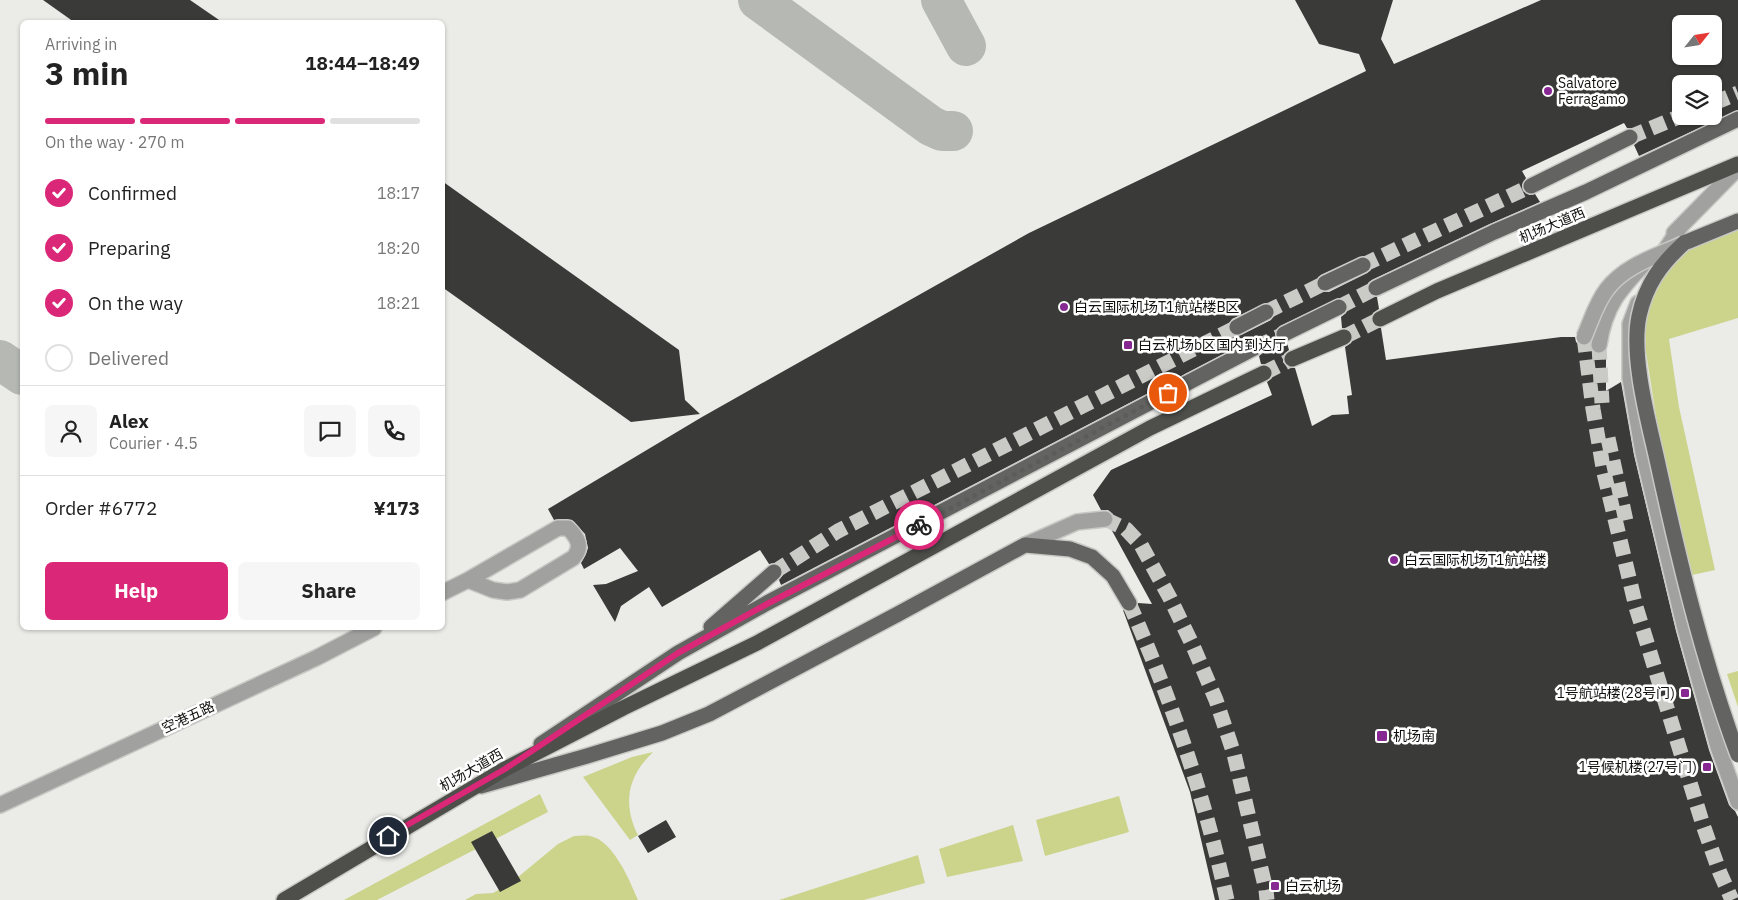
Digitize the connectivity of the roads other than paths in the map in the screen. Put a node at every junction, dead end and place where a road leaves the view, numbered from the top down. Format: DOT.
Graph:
graph roads {
  1 [pos="1738,119"];
  2 [pos="1630,137"];
  3 [pos="1738,164"];
  4 [pos="1738,168"];
  5 [pos="1531,186"];
  6 [pos="1738,221"];
  7 [pos="1681,226"];
  8 [pos="1684,243"];
  9 [pos="1363,265"];
  10 [pos="1325,283"];
  11 [pos="1376,288"];
  12 [pos="1339,307"];
  13 [pos="1266,312"];
  14 [pos="1380,318"];
  15 [pos="1237,327"];
  16 [pos="1284,334"];
  17 [pos="1344,337"];
  18 [pos="1584,337"];
  19 [pos="1599,345"];
  20 [pos="1256,347"];
  21 [pos="1292,359"];
  22 [pos="1264,373"];
  23 [pos="1106,519"];
  24 [pos="1025,545"];
  25 [pos="774,572"];
  26 [pos="468,580"];
  27 [pos="445,592"];
  28 [pos="1129,603"];
  29 [pos="370,630"];
  30 [pos="678,653"];
  31 [pos="1738,755"];
  32 [pos="505,769"];
  33 [pos="470,789"];
  34 [pos="1738,802"];
  35 [pos="0,805"];
  36 [pos="284,900"];
  1 -- 11 [label="main road"];
  2 -- 5 [label="main road"];
  3 -- 14 [label="highway, 机场大道西"];
  4 -- 7 [label="street"];
  6 -- 8 [label="main road"];
  7 -- 19 [label="street"];
  7 -- 34 [label="street"];
  8 -- 18 [label="street, bridge"];
  8 -- 31 [label="main road, bridge"];
  9 -- 10 [label="main road"];
  12 -- 16 [label="main road"];
  13 -- 15 [label="main road"];
  17 -- 21 [label="highway"];
  20 -- 30 [label="main road"];
  22 -- 32 [label="highway, 机场大道西"];
  23 -- 24 [label="street"];
  24 -- 28 [label="main road"];
  24 -- 33 [label="main road"];
  25 -- 30 [label="main road"];
  26 -- 26 [label="street"];
  26 -- 27 [label="street"];
  29 -- 35 [label="street, 空港五路"];
  30 -- 32 [label="main road"];
  32 -- 33 [label="highway, 机场大道西"];
  33 -- 36 [label="highway, 机场大道西"];
}
